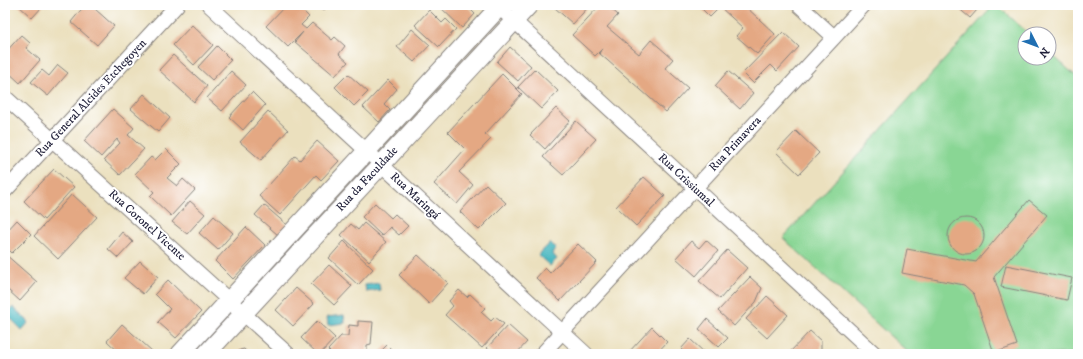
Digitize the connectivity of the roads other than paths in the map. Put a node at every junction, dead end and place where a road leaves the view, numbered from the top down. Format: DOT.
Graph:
graph roads {
  1 [pos="177,5"];
  2 [pos="209,5"];
  3 [pos="529,5"];
  4 [pos="799,5"];
  5 [pos="864,5"];
  6 [pos="499,6"];
  7 [pos="514,21"];
  8 [pos="834,37"];
  9 [pos="5,97"];
  10 [pos="52,140"];
  11 [pos="366,152"];
  12 [pos="381,164"];
  13 [pos="695,188"];
  14 [pos="5,191"];
  15 [pos="229,300"];
  16 [pos="243,313"];
  17 [pos="562,332"];
  18 [pos="180,354"];
  19 [pos="206,354"];
  20 [pos="288,354"];
  21 [pos="542,354"];
  22 [pos="586,354"];
  23 [pos="875,354"];
  1 -- 10 [label="street, Rua General Alcides Etchegoyen"];
  2 -- 11 [label="street, Rua Maringá"];
  3 -- 7 [label="street, Rua da Faculdade"];
  4 -- 8 [label="street"];
  5 -- 8 [label="street, Rua Primavera"];
  6 -- 7 [label="street, Rua Crissiumal"];
  6 -- 11 [label="street, Rua da Faculdade"];
  7 -- 12 [label="street, Rua da Faculdade"];
  7 -- 13 [label="street, Rua Crissiumal"];
  8 -- 13 [label="street, Rua Primavera"];
  9 -- 10 [label="street, Rua Coronel Vicente"];
  10 -- 14 [label="street, Rua General Alcides Etchegoyen"];
  10 -- 15 [label="street, Rua Coronel Vicente"];
  11 -- 12 [label="street, Rua Maringá"];
  11 -- 15 [label="street, Rua da Faculdade"];
  12 -- 16 [label="street, Rua da Faculdade"];
  12 -- 17 [label="street, Rua Maringá"];
  13 -- 17 [label="street, Rua Primavera"];
  13 -- 23 [label="street, Rua Crissiumal"];
  15 -- 16 [label="street, Rua Coronel Vicente"];
  15 -- 18 [label="street, Rua da Faculdade"];
  16 -- 19 [label="street, Rua da Faculdade"];
  16 -- 20 [label="street, Rua Coronel Vicente"];
  17 -- 21 [label="street, Rua Primavera"];
  17 -- 22 [label="street, Rua Maringá"];
}
